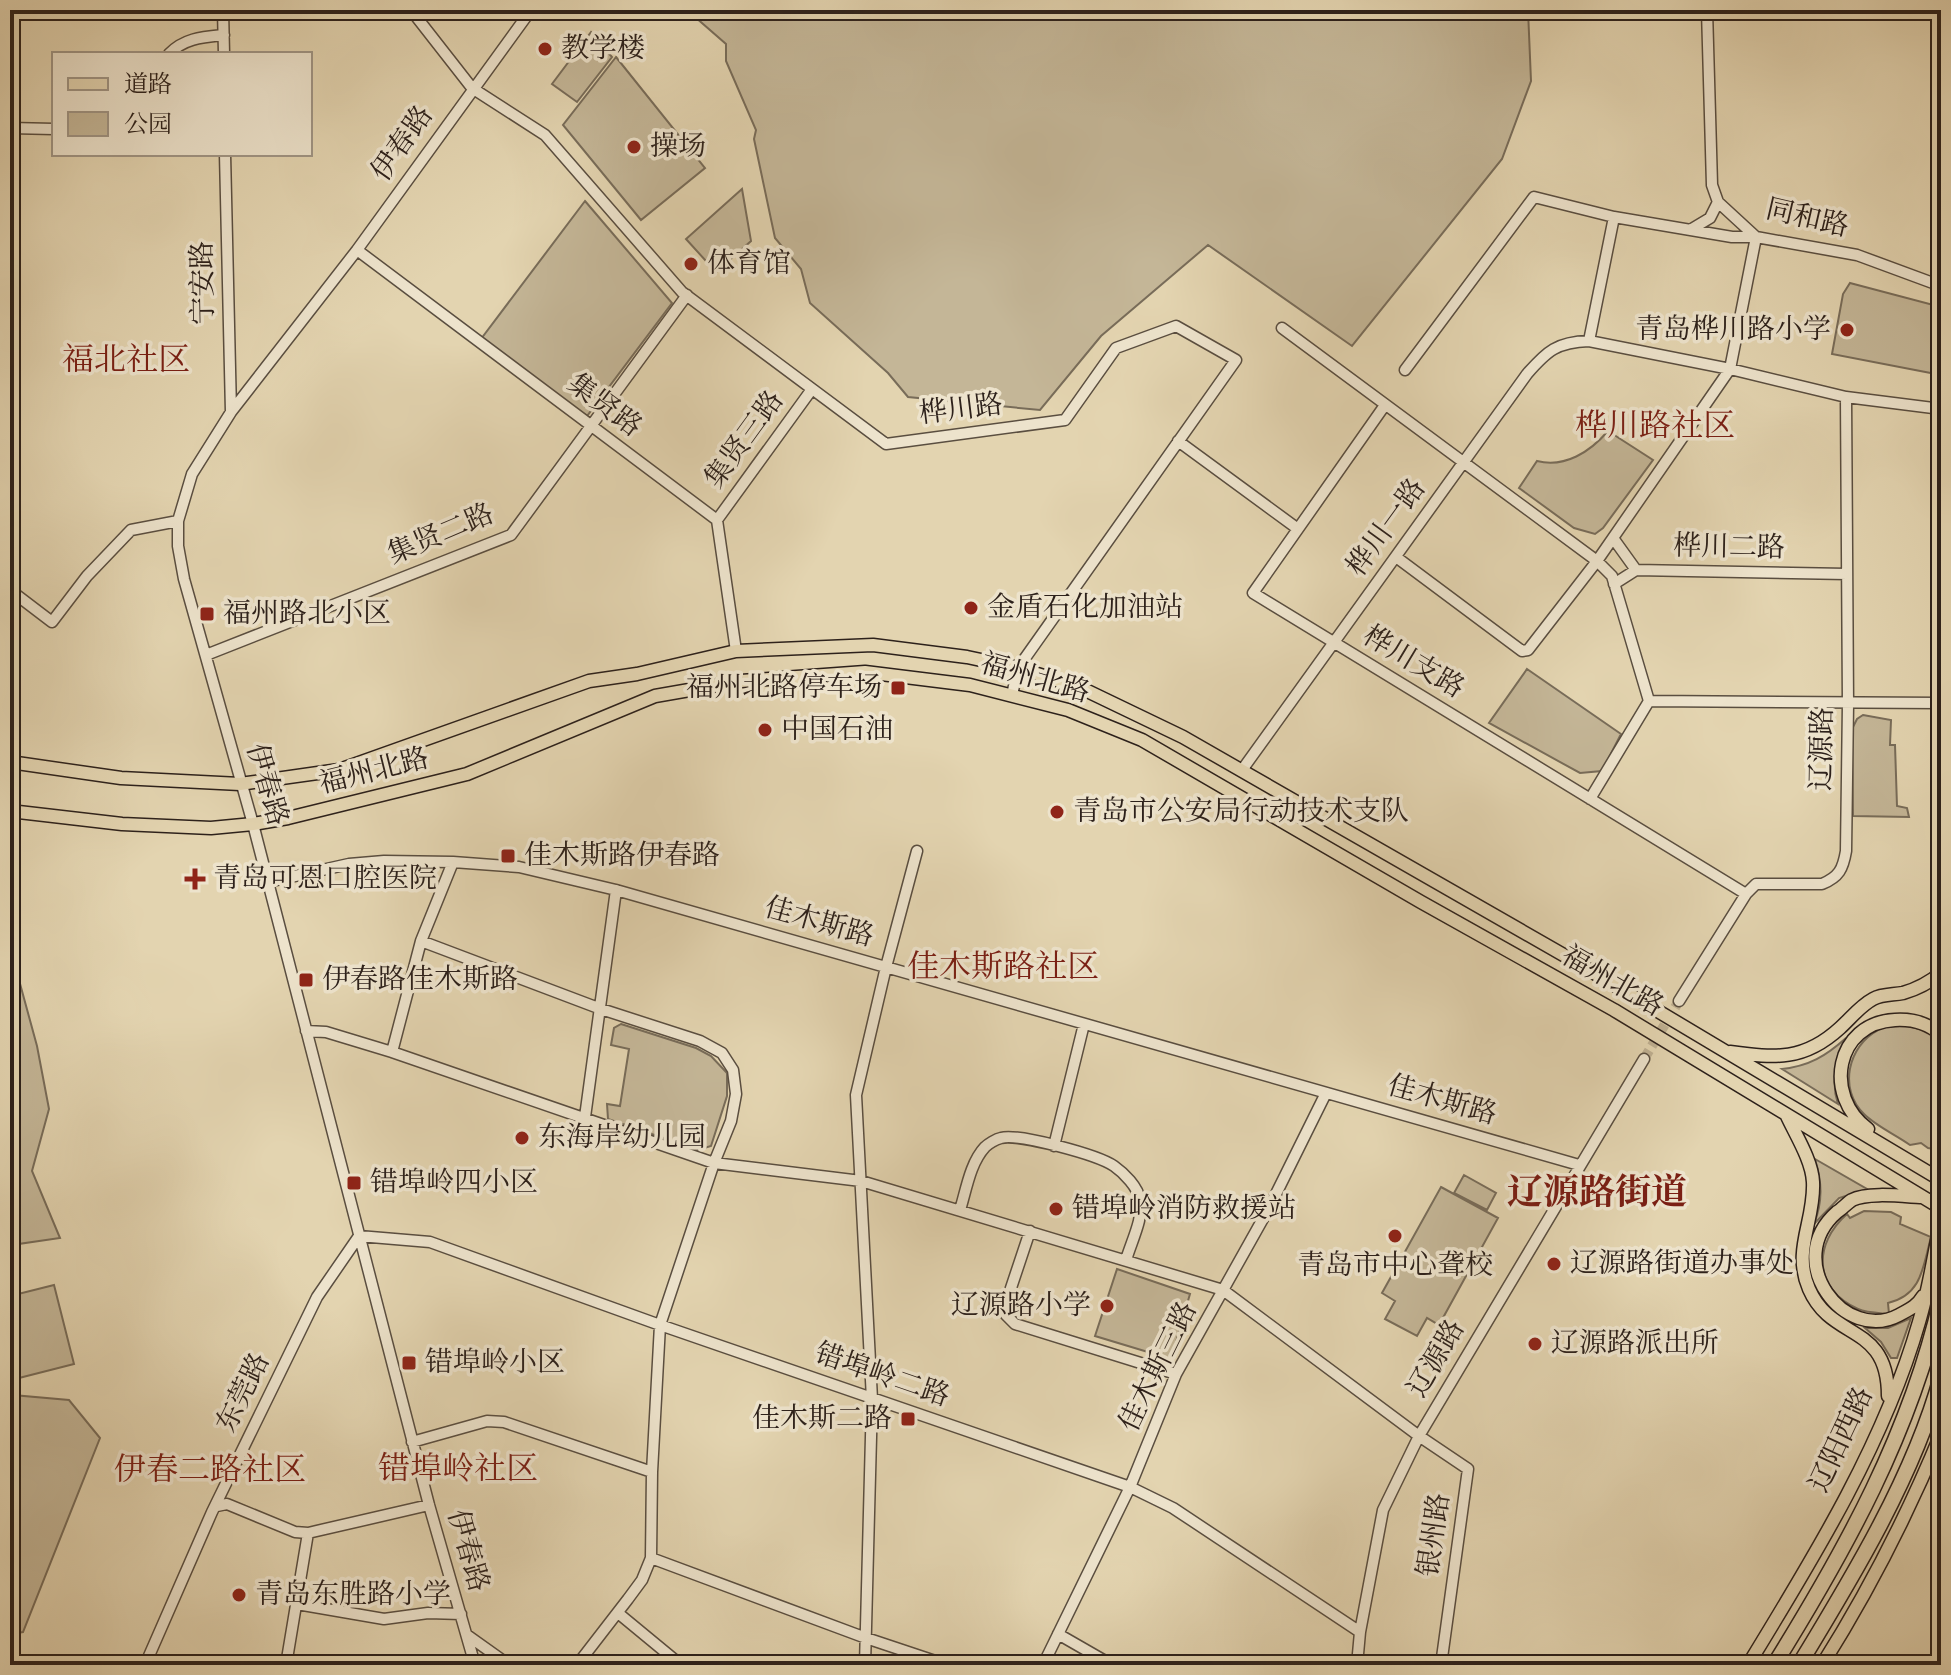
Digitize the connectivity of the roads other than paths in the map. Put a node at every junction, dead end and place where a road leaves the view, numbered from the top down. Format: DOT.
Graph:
graph roads {
  1 [pos="223,10"];
  2 [pos="411,10"];
  3 [pos="531,10"];
  4 [pos="1707,10"];
  5 [pos="224,35"];
  6 [pos="171,52"];
  7 [pos="224,52"];
  8 [pos="472,88"];
  9 [pos="10,128"];
  10 [pos="52,129"];
  11 [pos="225,156"];
  12 [pos="1718,202"];
  13 [pos="1614,217"];
  14 [pos="1690,230"];
  15 [pos="1756,237"];
  16 [pos="357,250"];
  17 [pos="1941,286"];
  18 [pos="687,295"];
  19 [pos="1282,328"];
  20 [pos="1589,341"];
  21 [pos="1730,369"];
  22 [pos="1405,370"];
  23 [pos="812,389"];
  24 [pos="1846,397"];
  25 [pos="1385,405"];
  26 [pos="1941,409"];
  27 [pos="231,412"];
  28 [pos="591,426"];
  29 [pos="1178,441"];
  30 [pos="1464,463"];
  31 [pos="717,520"];
  32 [pos="178,521"];
  33 [pos="1298,529"];
  34 [pos="1613,538"];
  35 [pos="1396,557"];
  36 [pos="1597,561"];
  37 [pos="1636,570"];
  38 [pos="1847,574"];
  39 [pos="1614,584"];
  40 [pos="10,590"];
  41 [pos="1333,642"];
  42 [pos="736,651"];
  43 [pos="206,655"];
  44 [pos="1018,668"];
  45 [pos="1012,695"];
  46 [pos="1649,701"];
  47 [pos="1941,703"];
  48 [pos="1848,704"];
  49 [pos="10,762"];
  50 [pos="1242,770"];
  51 [pos="240,784"];
  52 [pos="1590,799"];
  53 [pos="10,811"];
  54 [pos="253,824"];
  55 [pos="917,851"];
  56 [pos="453,862"];
  57 [pos="268,882"];
  58 [pos="616,890"];
  59 [pos="1746,894"];
  60 [pos="421,941"];
  61 [pos="886,967"];
  62 [pos="1941,973"];
  63 [pos="1679,1001"];
  64 [pos="601,1009"];
  65 [pos="1084,1024"];
  66 [pos="306,1031"];
  67 [pos="1941,1035"];
  68 [pos="392,1052"];
  69 [pos="1725,1052"];
  70 [pos="1644,1059"];
  71 [pos="1326,1093"];
  72 [pos="1786,1114"];
  73 [pos="585,1117"];
  74 [pos="1054,1146"];
  75 [pos="714,1163"];
  76 [pos="1579,1165"];
  77 [pos="1922,1169"];
  78 [pos="1941,1180"];
  79 [pos="861,1181"];
  80 [pos="1923,1197"];
  81 [pos="1941,1208"];
  82 [pos="960,1210"];
  83 [pos="1941,1220"];
  84 [pos="1030,1231"];
  85 [pos="359,1236"];
  86 [pos="1126,1260"];
  87 [pos="1223,1290"];
  88 [pos="1927,1290"];
  89 [pos="1941,1299"];
  90 [pos="660,1325"];
  91 [pos="1176,1374"];
  92 [pos="1941,1377"];
  93 [pos="872,1399"];
  94 [pos="1888,1407"];
  95 [pos="1941,1434"];
  96 [pos="1419,1436"];
  97 [pos="412,1442"];
  98 [pos="1941,1458"];
  99 [pos="1926,1469"];
  100 [pos="652,1472"];
  101 [pos="1130,1487"];
  102 [pos="429,1505"];
  103 [pos="217,1506"];
  104 [pos="308,1533"];
  105 [pos="651,1558"];
  106 [pos="297,1604"];
  107 [pos="618,1613"];
  108 [pos="461,1614"];
  109 [pos="1360,1632"];
  110 [pos="1058,1634"];
  111 [pos="467,1635"];
  112 [pos="866,1638"];
  113 [pos="145,1665"];
  114 [pos="286,1665"];
  115 [pos="475,1665"];
  116 [pos="509,1665"];
  117 [pos="577,1665"];
  118 [pos="681,1665"];
  119 [pos="865,1665"];
  120 [pos="947,1665"];
  121 [pos="1043,1665"];
  122 [pos="1112,1665"];
  123 [pos="1357,1665"];
  124 [pos="1441,1665"];
  125 [pos="1748,1665"];
  126 [pos="1774,1665"];
  127 [pos="1799,1665"];
  128 [pos="1822,1665"];
  1 -- 5 [label="street"];
  2 -- 8 [label="street, 桦川路"];
  3 -- 8 [label="street, 伊春路"];
  4 -- 12 [label="street"];
  5 -- 6 [label="street"];
  5 -- 7 [label="street"];
  8 -- 16 [label="street, 伊春路"];
  8 -- 18 [label="street, 桦川路"];
  9 -- 10 [label="street"];
  11 -- 27 [label="street, 宁安路"];
  12 -- 14 [label="street"];
  12 -- 15 [label="street, 同和路"];
  13 -- 14 [label="street"];
  13 -- 20 [label="street"];
  13 -- 22 [label="street"];
  14 -- 15 [label="street"];
  15 -- 17 [label="street, 同和路"];
  15 -- 21 [label="street"];
  16 -- 27 [label="street, 伊春路"];
  16 -- 28 [label="street, 集贤路"];
  18 -- 23 [label="street, 桦川路"];
  18 -- 28 [label="street, 集贤二路"];
  19 -- 25 [label="street"];
  20 -- 21 [label="street"];
  20 -- 30 [label="street, 桦川一路"];
  21 -- 24 [label="street"];
  21 -- 34 [label="street"];
  23 -- 29 [label="street, 桦川路"];
  23 -- 31 [label="street, 集贤三路"];
  24 -- 26 [label="street"];
  24 -- 38 [label="street, 辽源路"];
  25 -- 30 [label="street"];
  25 -- 33 [label="street, 桦川支路"];
  27 -- 32 [label="street, 伊春路"];
  28 -- 31 [label="street, 集贤路"];
  28 -- 43 [label="street, 集贤二路"];
  29 -- 33 [label="street"];
  29 -- 44 [label="street, 桦川路"];
  30 -- 35 [label="street, 桦川一路"];
  30 -- 36 [label="street"];
  31 -- 42 [label="street"];
  32 -- 40 [label="street"];
  32 -- 43 [label="street, 伊春路"];
  33 -- 41 [label="street, 桦川支路"];
  34 -- 36 [label="street"];
  34 -- 37 [label="street"];
  35 -- 36 [label="street"];
  35 -- 41 [label="street, 桦川一路"];
  36 -- 39 [label="street"];
  37 -- 38 [label="street, 桦川二路"];
  37 -- 39 [label="street, 桦川二路"];
  38 -- 48 [label="street, 辽源路"];
  39 -- 46 [label="street"];
  41 -- 50 [label="street, 桦川一路"];
  41 -- 52 [label="street, 桦川支路"];
  42 -- 44 [label="main road, 福州北路"];
  42 -- 51 [label="main road, 福州北路"];
  43 -- 51 [label="street, 伊春路"];
  44 -- 45 [label="street, 桦川路"];
  44 -- 50 [label="main road, 福州北路"];
  45 -- 54 [label="main road, 福州北路"];
  45 -- 72 [label="main road, 福州北路"];
  46 -- 48 [label="street"];
  46 -- 52 [label="street"];
  47 -- 48 [label="street"];
  48 -- 59 [label="street, 辽源路"];
  49 -- 51 [label="main road, 福州北路"];
  50 -- 69 [label="main road, 福州北路"];
  51 -- 54 [label="street, 伊春路"];
  52 -- 59 [label="street, 桦川支路"];
  53 -- 54 [label="main road, 福州北路"];
  54 -- 57 [label="street, 伊春路"];
  55 -- 61 [label="street"];
  56 -- 57 [label="street, 佳木斯路"];
  56 -- 58 [label="street, 佳木斯路"];
  56 -- 60 [label="street"];
  57 -- 66 [label="street, 伊春路"];
  58 -- 61 [label="street, 佳木斯路"];
  58 -- 64 [label="street"];
  59 -- 63 [label="street"];
  60 -- 64 [label="street"];
  60 -- 68 [label="street"];
  61 -- 65 [label="street, 佳木斯路"];
  61 -- 79 [label="street"];
  62 -- 69 [label="main road"];
  64 -- 73 [label="street"];
  64 -- 75 [label="street"];
  65 -- 71 [label="street, 佳木斯路"];
  65 -- 74 [label="street"];
  66 -- 68 [label="street"];
  66 -- 85 [label="street, 伊春路"];
  67 -- 77 [label="main road"];
  68 -- 73 [label="street"];
  69 -- 77 [label="main road, 福州北路"];
  70 -- 76 [label="street, 辽源路"];
  71 -- 76 [label="street, 佳木斯路"];
  71 -- 87 [label="street, 佳木斯三路"];
  72 -- 80 [label="main road, 福州北路"];
  72 -- 94 [label="main road"];
  73 -- 75 [label="street"];
  74 -- 82 [label="street"];
  74 -- 86 [label="street"];
  75 -- 79 [label="street"];
  75 -- 90 [label="street"];
  76 -- 96 [label="street, 辽源路"];
  77 -- 78 [label="main road, 福州北路"];
  79 -- 82 [label="street"];
  79 -- 93 [label="street"];
  80 -- 81 [label="main road, 福州北路"];
  80 -- 88 [label="main road"];
  82 -- 84 [label="street"];
  83 -- 88 [label="main road, 辽阳西路"];
  84 -- 86 [label="street"];
  84 -- 91 [label="street"];
  85 -- 90 [label="street, 错埠岭二路"];
  85 -- 97 [label="street, 伊春路"];
  85 -- 103 [label="street, 东莞路"];
  86 -- 87 [label="street"];
  87 -- 91 [label="street, 佳木斯三路"];
  87 -- 96 [label="street"];
  88 -- 94 [label="main road, 辽阳西路"];
  89 -- 126 [label="highway, 辽阳西路"];
  90 -- 93 [label="street, 错埠岭二路"];
  90 -- 100 [label="street"];
  91 -- 101 [label="street, 佳木斯三路"];
  92 -- 127 [label="highway"];
  93 -- 101 [label="street, 错埠岭二路"];
  93 -- 112 [label="street"];
  94 -- 125 [label="main road, 辽阳西路"];
  95 -- 99 [label="main road"];
  96 -- 109 [label="street, 辽源路"];
  96 -- 124 [label="street, 银州路"];
  97 -- 100 [label="street"];
  97 -- 102 [label="street, 伊春路"];
  98 -- 99 [label="main road"];
  99 -- 128 [label="main road"];
  100 -- 105 [label="street"];
  101 -- 109 [label="street, 错埠岭二路"];
  101 -- 110 [label="street, 佳木斯三路"];
  102 -- 104 [label="street"];
  102 -- 108 [label="street, 伊春路"];
  103 -- 104 [label="street"];
  103 -- 113 [label="street, 东莞路"];
  104 -- 106 [label="street"];
  105 -- 107 [label="street"];
  105 -- 112 [label="street"];
  106 -- 108 [label="street"];
  106 -- 114 [label="street"];
  107 -- 117 [label="street"];
  107 -- 118 [label="street"];
  108 -- 111 [label="street, 伊春路"];
  109 -- 123 [label="street, 辽源路"];
  110 -- 121 [label="street, 佳木斯三路"];
  110 -- 122 [label="street"];
  111 -- 115 [label="street, 伊春路"];
  111 -- 116 [label="street"];
  112 -- 119 [label="street"];
  112 -- 120 [label="street"];
}
